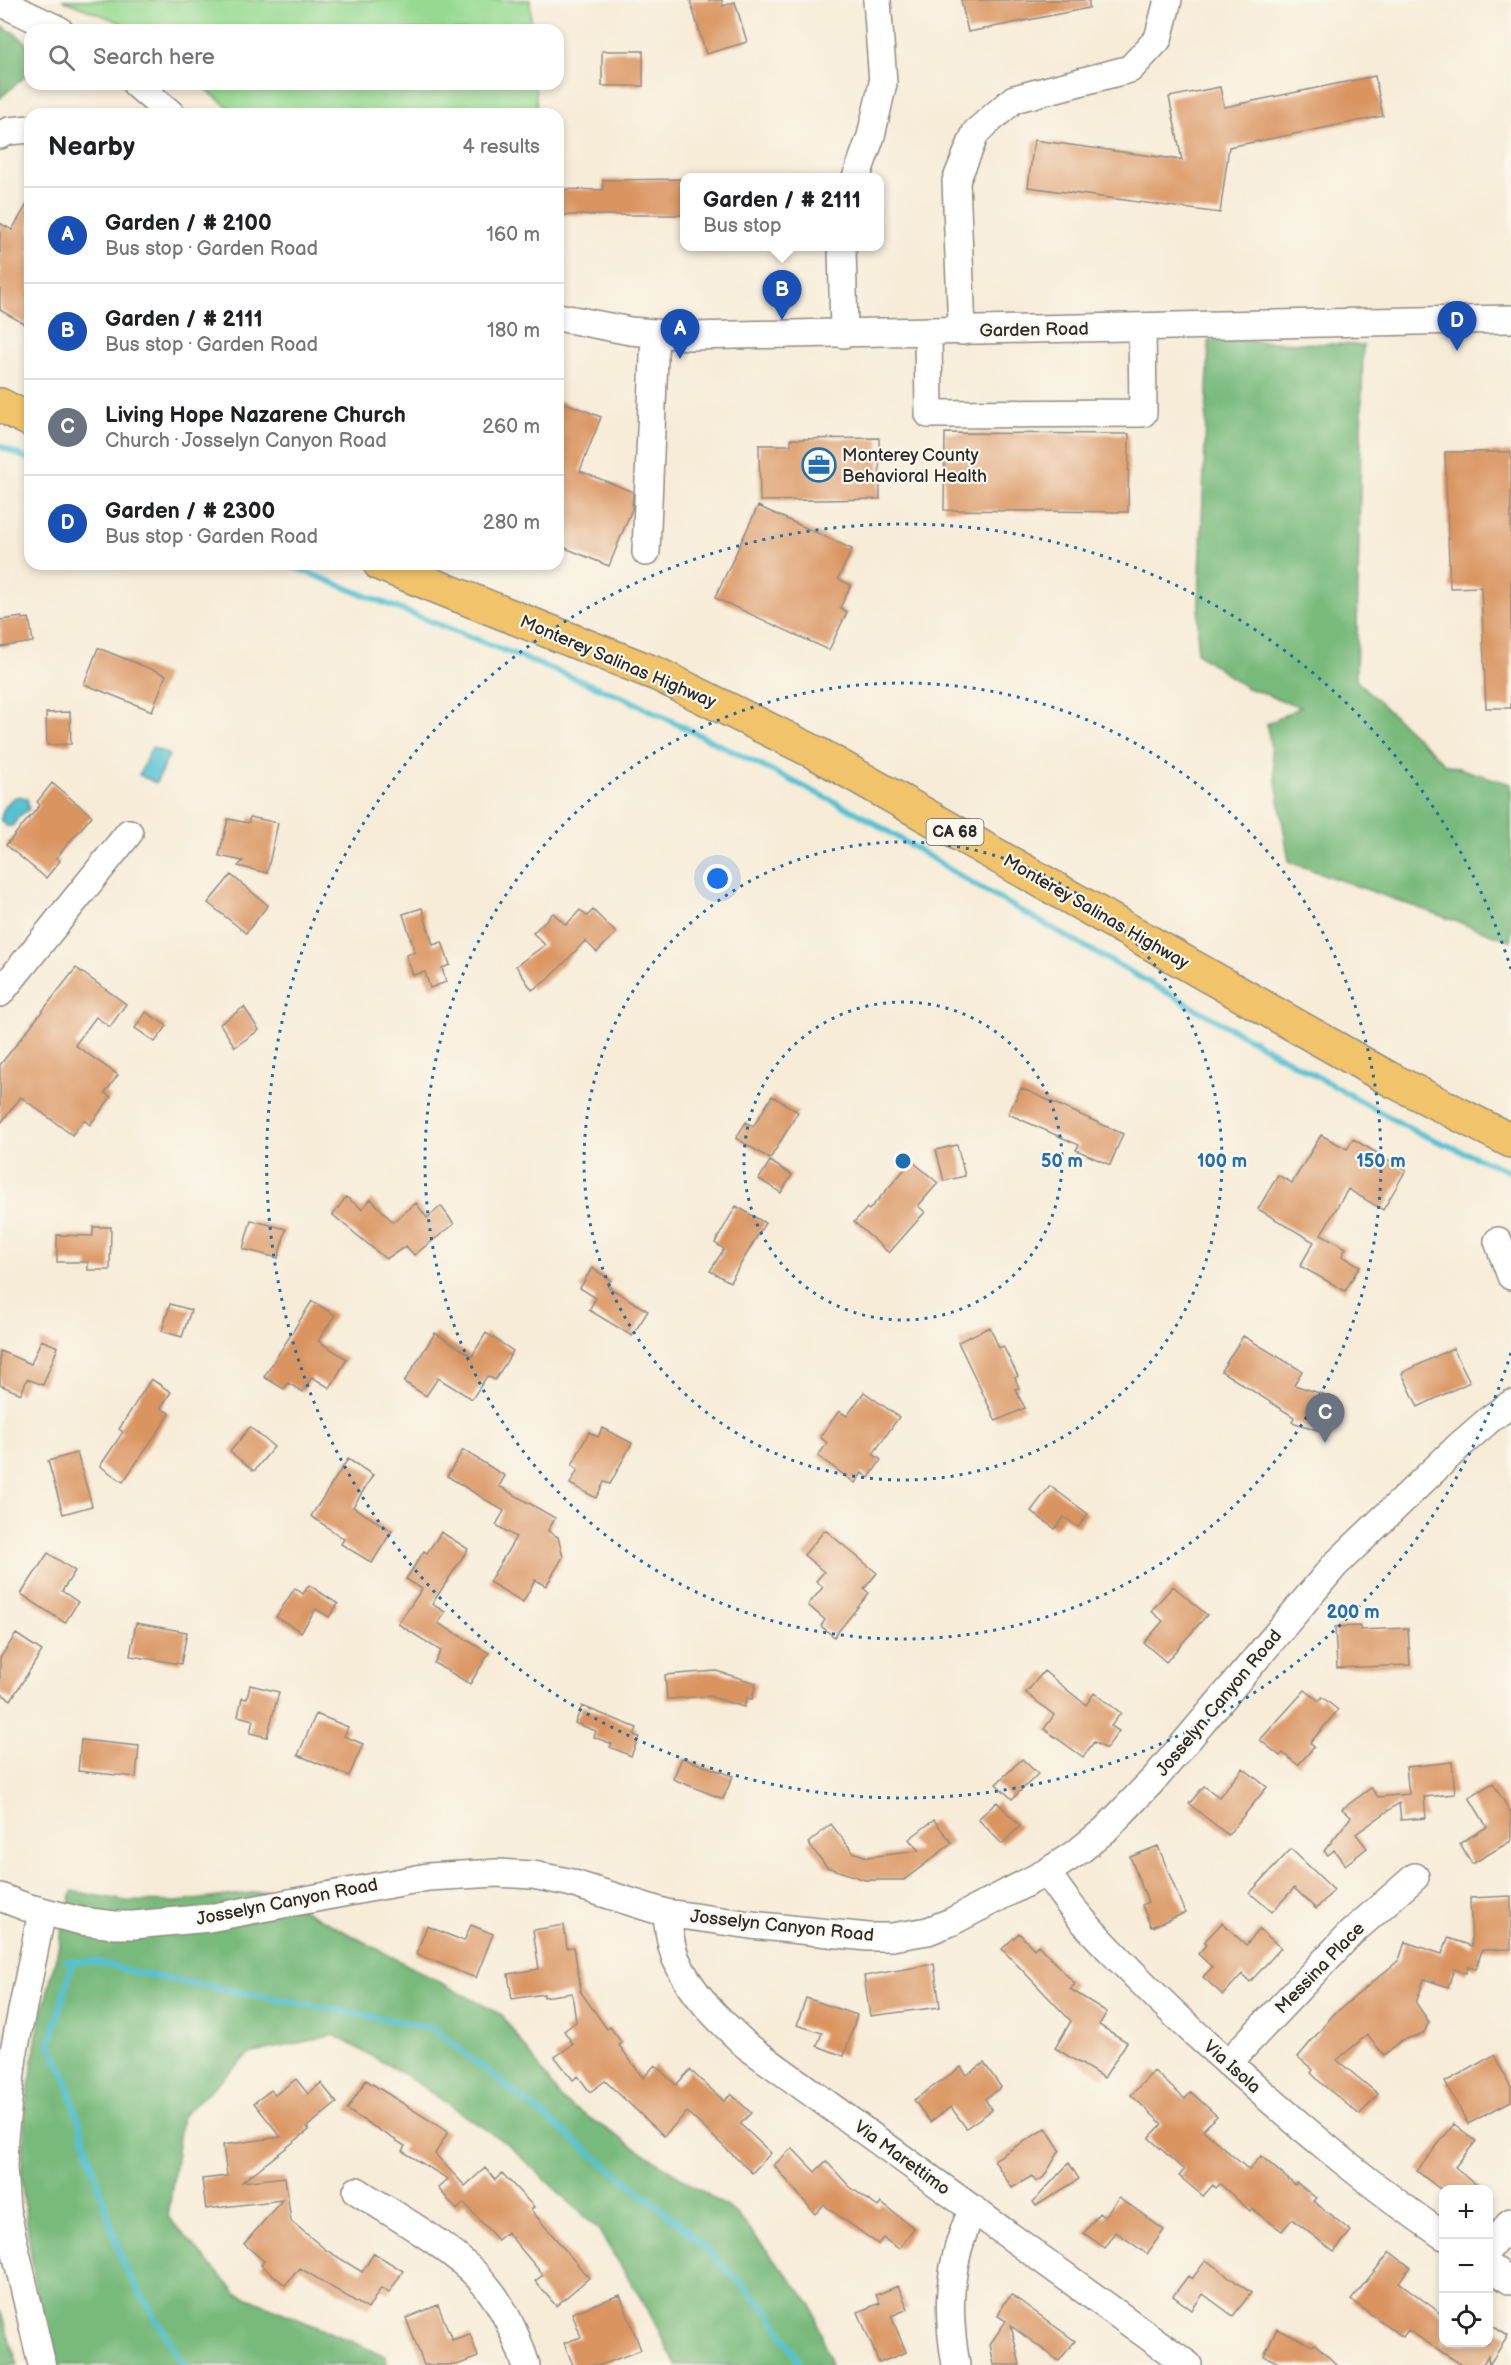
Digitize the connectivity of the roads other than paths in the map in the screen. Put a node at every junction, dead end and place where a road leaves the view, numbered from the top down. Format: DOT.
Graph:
graph roads {
  1 [pos="877,0"];
  2 [pos="1168,0"];
  3 [pos="0,2"];
  4 [pos="48,24"];
  5 [pos="143,90"];
  6 [pos="164,108"];
  7 [pos="24,130"];
  8 [pos="0,135"];
  9 [pos="857,173"];
  10 [pos="842,251"];
  11 [pos="564,318"];
  12 [pos="1511,319"];
  13 [pos="1142,327"];
  14 [pos="962,331"];
  15 [pos="928,332"];
  16 [pos="655,333"];
  17 [pos="844,334"];
  18 [pos="0,405"];
  19 [pos="24,417"];
  20 [pos="646,552"];
  21 [pos="395,570"];
  22 [pos="129,833"];
  23 [pos="0,993"];
  24 [pos="1511,1141"];
  25 [pos="1498,1241"];
  26 [pos="1511,1276"];
  27 [pos="1511,1404"];
  28 [pos="1047,1872"];
  29 [pos="1415,1877"];
  30 [pos="0,1897"];
  31 [pos="42,1912"];
  32 [pos="666,1913"];
  33 [pos="1228,2063"];
  34 [pos="357,2191"];
  35 [pos="973,2210"];
  36 [pos="1511,2222"];
  37 [pos="1439,2233"];
  38 [pos="1493,2243"];
  39 [pos="1493,2269"];
  40 [pos="1511,2280"];
  41 [pos="42,2365"];
  42 [pos="526,2365"];
  43 [pos="956,2365"];
  44 [pos="1188,2365"];
  1 -- 9 [label="street"];
  2 -- 14 [label="street"];
  3 -- 4 [label="street"];
  5 -- 6 [label="street"];
  7 -- 8 [label="street"];
  10 -- 17 [label="street"];
  11 -- 16 [label="street, Garden Road"];
  12 -- 13 [label="street, Garden Road"];
  13 -- 14 [label="street, Garden Road"];
  13 -- 15 [label="street"];
  14 -- 15 [label="street, Garden Road"];
  15 -- 17 [label="street, Garden Road"];
  16 -- 17 [label="street, Garden Road"];
  16 -- 20 [label="street"];
  18 -- 19 [label="highway"];
  21 -- 24 [label="highway, Monterey Salinas Highway / CA 68"];
  22 -- 23 [label="street"];
  25 -- 26 [label="street"];
  27 -- 28 [label="street, Josselyn Canyon Road"];
  28 -- 32 [label="street, Josselyn Canyon Road"];
  28 -- 33 [label="street, Via Isola"];
  29 -- 33 [label="street, Messina Place"];
  30 -- 31 [label="street, Josselyn Canyon Road"];
  31 -- 32 [label="street, Josselyn Canyon Road"];
  31 -- 41 [label="street"];
  32 -- 35 [label="street, Via Marettimo"];
  33 -- 37 [label="street, Via Isola"];
  34 -- 42 [label="street"];
  35 -- 43 [label="street"];
  35 -- 44 [label="street, Via Marettimo"];
  36 -- 38 [label="street"];
  39 -- 40 [label="street"];
}
